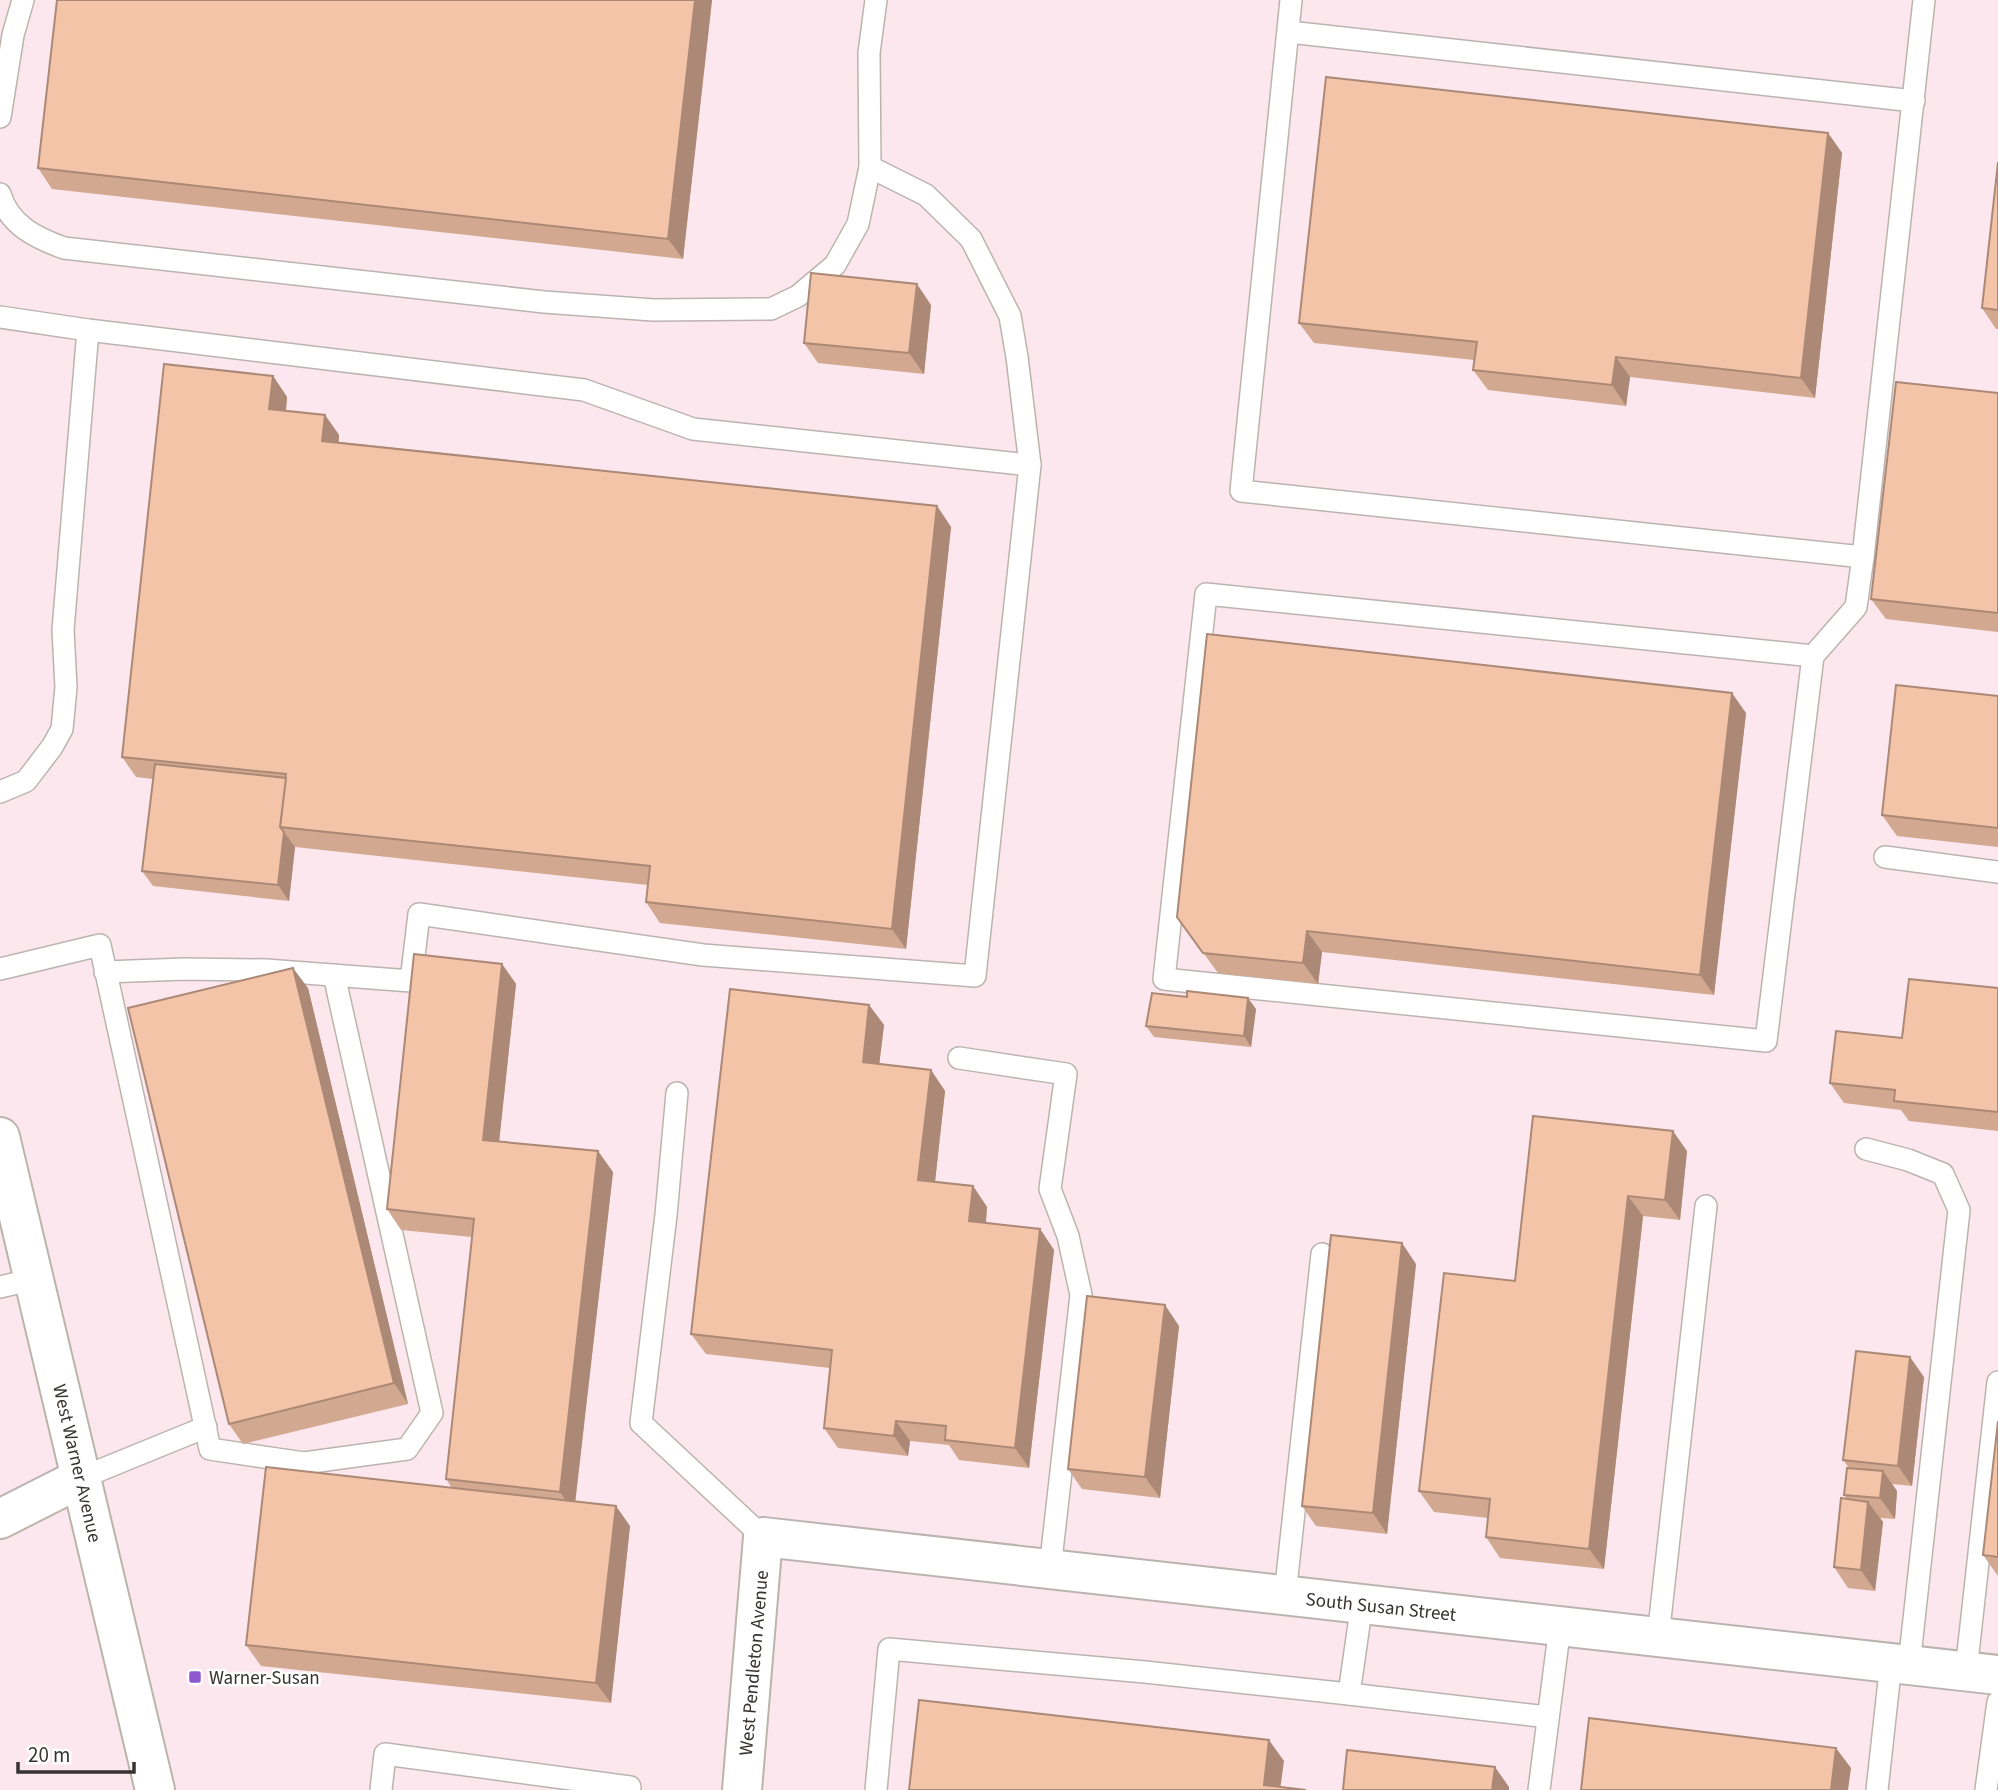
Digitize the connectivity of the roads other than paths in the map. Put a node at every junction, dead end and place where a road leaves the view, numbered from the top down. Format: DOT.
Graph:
graph roads {
  1 [pos="23,0"];
  2 [pos="876,0"];
  3 [pos="1292,0"];
  4 [pos="1924,0"];
  5 [pos="1289,32"];
  6 [pos="1914,102"];
  7 [pos="0,117"];
  8 [pos="870,167"];
  9 [pos="0,194"];
  10 [pos="0,317"];
  11 [pos="88,330"];
  12 [pos="1030,465"];
  13 [pos="1863,557"];
  14 [pos="1813,656"];
  15 [pos="0,792"];
  16 [pos="1885,857"];
  17 [pos="1998,872"];
  18 [pos="0,969"];
  19 [pos="105,972"];
  20 [pos="334,975"];
  21 [pos="959,1058"];
  22 [pos="677,1093"];
  23 [pos="0,1137"];
  24 [pos="1866,1149"];
  25 [pos="1706,1206"];
  26 [pos="1322,1254"];
  27 [pos="17,1283"];
  28 [pos="1998,1382"];
  29 [pos="206,1427"];
  30 [pos="81,1478"];
  31 [pos="0,1519"];
  32 [pos="763,1537"];
  33 [pos="1050,1569"];
  34 [pos="1285,1595"];
  35 [pos="1362,1604"];
  36 [pos="1560,1626"];
  37 [pos="1658,1637"];
  38 [pos="1900,1664"];
  39 [pos="1982,1673"];
  40 [pos="1349,1694"];
  41 [pos="1998,1702"];
  42 [pos="1548,1717"];
  43 [pos="630,1787"];
  44 [pos="155,1790"];
  45 [pos="381,1790"];
  46 [pos="742,1790"];
  47 [pos="876,1790"];
  48 [pos="1539,1790"];
  49 [pos="1878,1790"];
  50 [pos="1986,1790"];
  1 -- 7 [label="lane"];
  2 -- 8 [label="lane"];
  3 -- 5 [label="lane"];
  4 -- 6 [label="lane"];
  5 -- 6 [label="lane"];
  5 -- 13 [label="lane"];
  6 -- 13 [label="lane"];
  8 -- 9 [label="lane"];
  8 -- 12 [label="lane"];
  10 -- 11 [label="lane"];
  11 -- 12 [label="lane"];
  11 -- 15 [label="lane"];
  12 -- 20 [label="lane"];
  13 -- 14 [label="lane"];
  14 -- 14 [label="lane"];
  16 -- 17 [label="lane"];
  18 -- 19 [label="lane"];
  19 -- 20 [label="lane"];
  19 -- 29 [label="lane"];
  20 -- 29 [label="lane"];
  21 -- 33 [label="lane"];
  22 -- 32 [label="lane"];
  23 -- 27 [label="street, West Warner Avenue"];
  24 -- 38 [label="lane"];
  25 -- 37 [label="lane"];
  26 -- 34 [label="lane"];
  27 -- 30 [label="street, West Warner Avenue"];
  28 -- 39 [label="lane"];
  29 -- 30 [label="lane"];
  30 -- 31 [label="street"];
  30 -- 44 [label="street, West Warner Avenue"];
  32 -- 33 [label="street, South Susan Street"];
  32 -- 46 [label="street, West Pendleton Avenue"];
  33 -- 34 [label="street, South Susan Street"];
  34 -- 35 [label="street, South Susan Street"];
  35 -- 36 [label="street, South Susan Street"];
  35 -- 40 [label="lane"];
  36 -- 37 [label="street, South Susan Street"];
  36 -- 42 [label="lane"];
  37 -- 38 [label="street, South Susan Street"];
  38 -- 39 [label="street, South Susan Street"];
  38 -- 49 [label="lane"];
  40 -- 42 [label="lane"];
  40 -- 47 [label="lane"];
  41 -- 50 [label="lane"];
  42 -- 48 [label="lane"];
  43 -- 45 [label="lane"];
}
